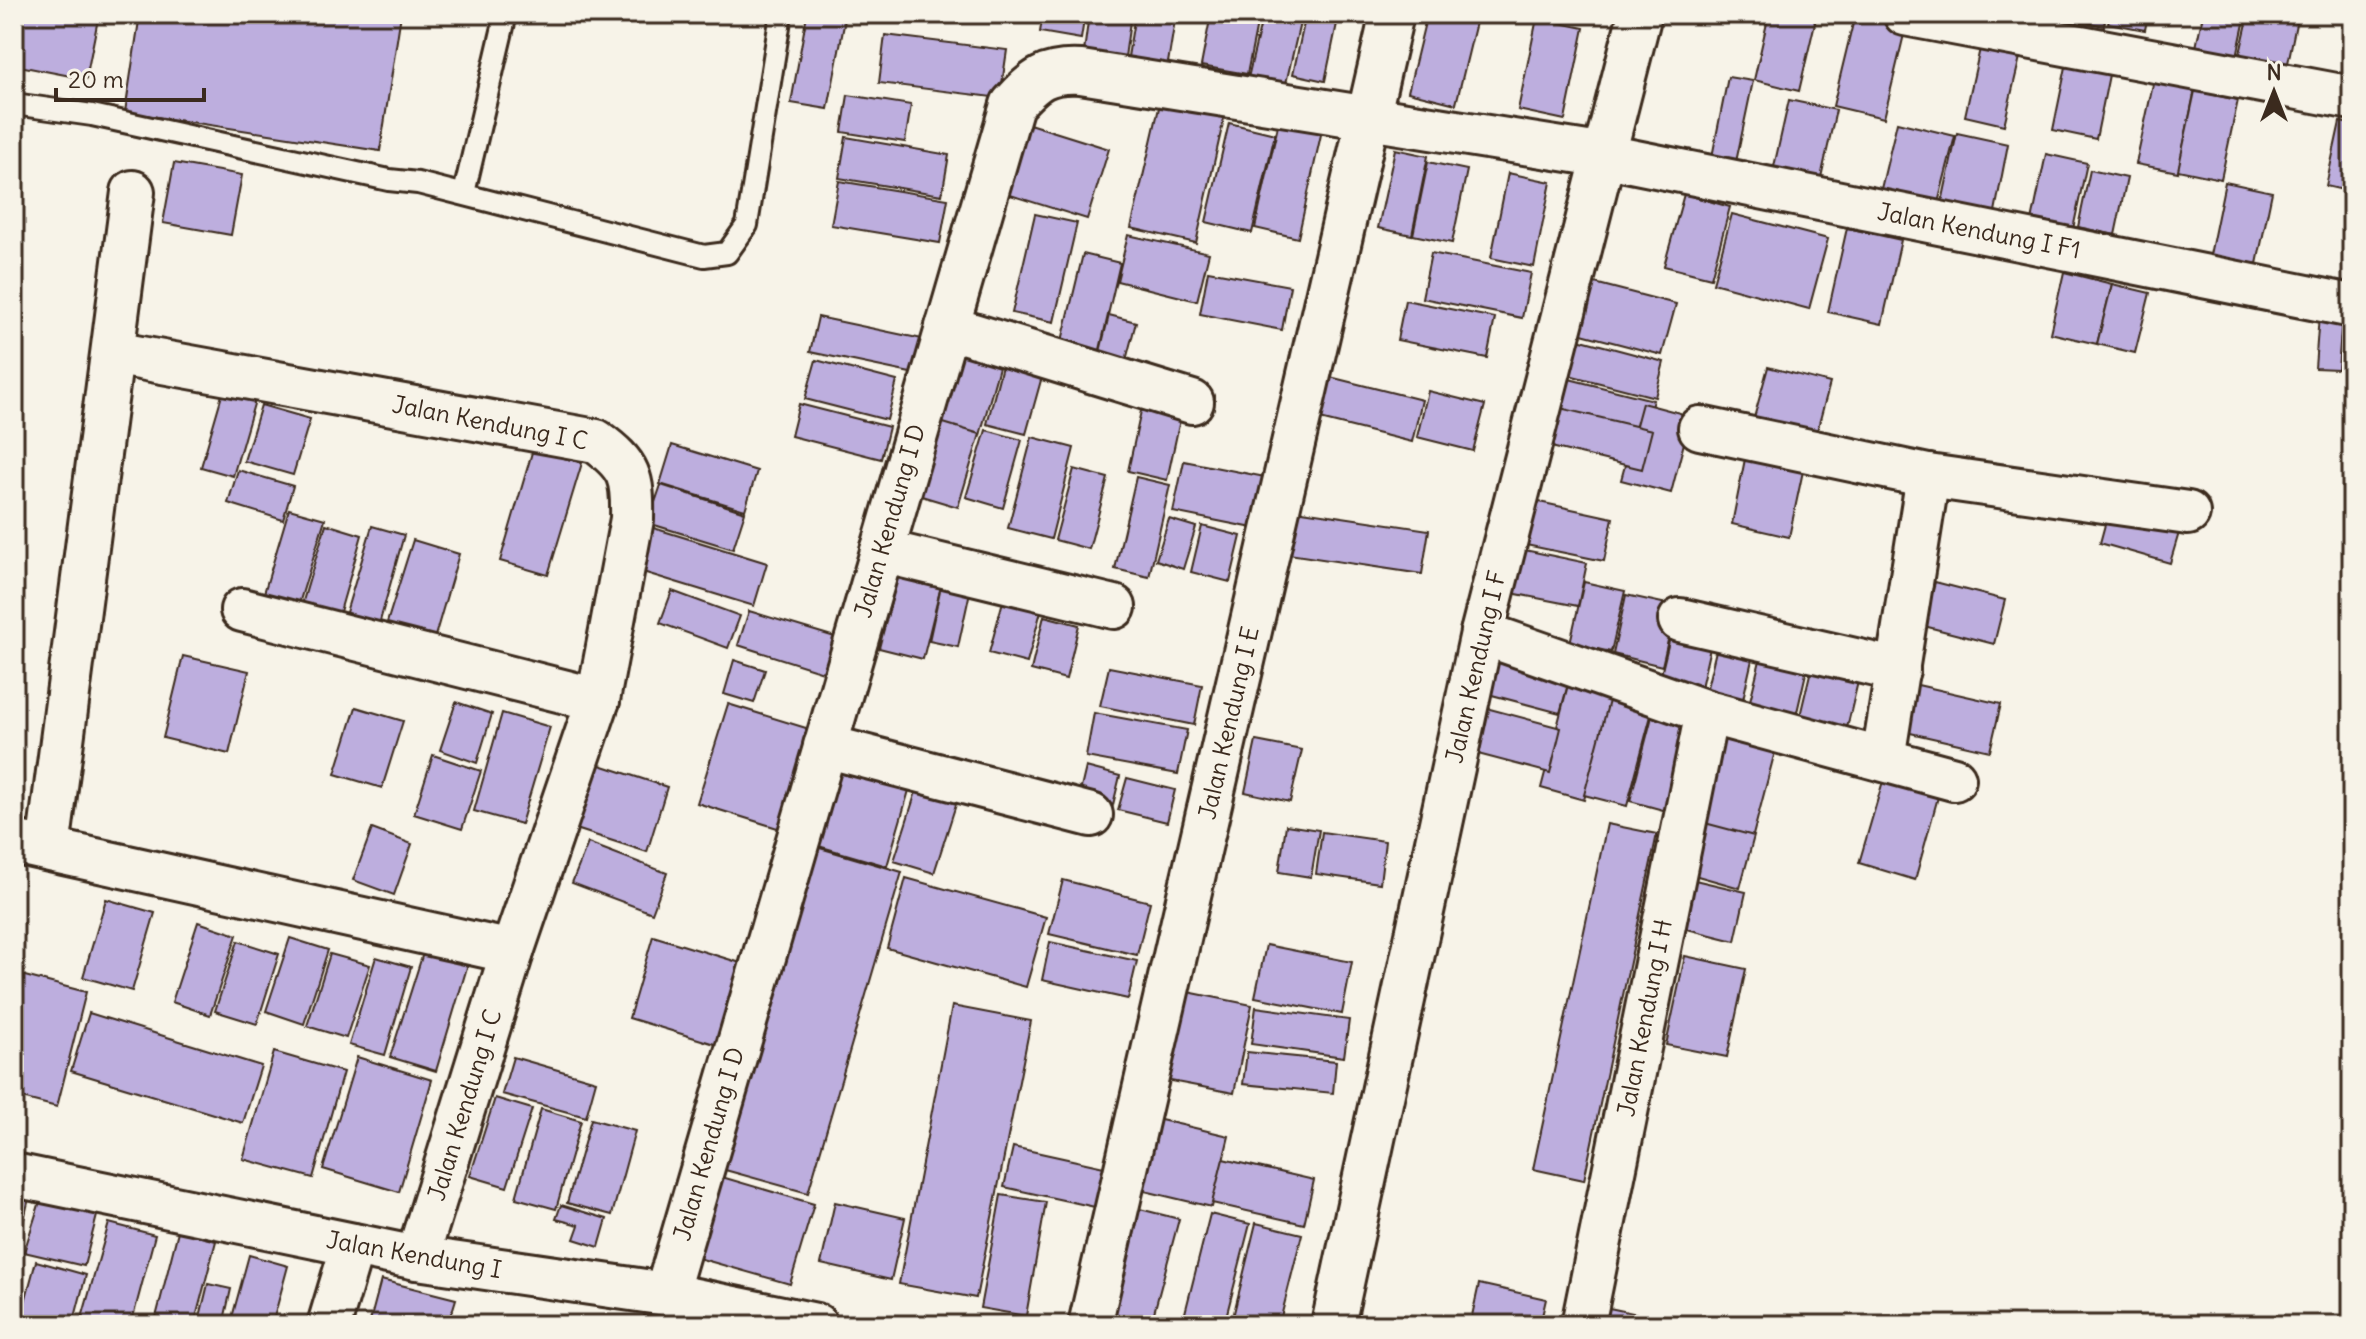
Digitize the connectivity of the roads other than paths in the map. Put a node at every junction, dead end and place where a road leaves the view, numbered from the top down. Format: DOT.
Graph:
graph roads {
  1 [pos="506,14"];
  2 [pos="781,14"];
  3 [pos="1392,14"];
  4 [pos="1640,14"];
  5 [pos="1905,14"];
  6 [pos="2352,98"];
  7 [pos="14,104"];
  8 [pos="1367,120"];
  9 [pos="1606,156"];
  10 [pos="133,192"];
  11 [pos="464,193"];
  12 [pos="2352,306"];
  13 [pos="947,327"];
  14 [pos="113,353"];
  15 [pos="1192,402"];
  16 [pos="1700,428"];
  17 [pos="1928,476"];
  18 [pos="2188,513"];
  19 [pos="882,551"];
  20 [pos="1114,607"];
  21 [pos="242,610"];
  22 [pos="1680,620"];
  23 [pos="1482,633"];
  24 [pos="1898,670"];
  25 [pos="598,700"];
  26 [pos="1707,712"];
  27 [pos="825,746"];
  28 [pos="1883,759"];
  29 [pos="1954,779"];
  30 [pos="1091,815"];
  31 [pos="31,846"];
  32 [pos="512,952"];
  33 [pos="14,1175"];
  34 [pos="353,1245"];
  35 [pos="417,1258"];
  36 [pos="666,1294"];
  37 [pos="329,1325"];
  38 [pos="816,1325"];
  39 [pos="1090,1325"];
  40 [pos="1333,1325"];
  41 [pos="1583,1325"];
  1 -- 11 [label="lane"];
  2 -- 11 [label="lane"];
  3 -- 8 [label="street, Jalan Kendung I E"];
  4 -- 9 [label="street, Jalan Kendung I F"];
  5 -- 6 [label="street"];
  7 -- 11 [label="lane"];
  8 -- 9 [label="street"];
  8 -- 13 [label="street, Jalan Kendung I D"];
  8 -- 39 [label="street, Jalan Kendung I E"];
  9 -- 12 [label="street, Jalan Kendung I F1"];
  9 -- 23 [label="street, Jalan Kendung I F"];
  10 -- 14 [label="street"];
  13 -- 15 [label="street"];
  13 -- 19 [label="street, Jalan Kendung I D"];
  14 -- 25 [label="street, Jalan Kendung I C"];
  14 -- 31 [label="street"];
  16 -- 17 [label="street"];
  17 -- 18 [label="street"];
  17 -- 24 [label="street"];
  19 -- 20 [label="street"];
  19 -- 27 [label="street, Jalan Kendung I D"];
  21 -- 25 [label="street"];
  22 -- 24 [label="street"];
  23 -- 26 [label="street"];
  23 -- 40 [label="street, Jalan Kendung I F"];
  24 -- 28 [label="street"];
  25 -- 32 [label="street, Jalan Kendung I C"];
  26 -- 28 [label="street"];
  26 -- 41 [label="street, Jalan Kendung I H"];
  27 -- 30 [label="street"];
  27 -- 36 [label="street, Jalan Kendung I D"];
  28 -- 29 [label="street"];
  31 -- 32 [label="street"];
  32 -- 35 [label="street, Jalan Kendung I C"];
  33 -- 34 [label="street, Jalan Kendung I"];
  34 -- 35 [label="street, Jalan Kendung I"];
  34 -- 37 [label="street"];
  35 -- 36 [label="street, Jalan Kendung I"];
  36 -- 38 [label="street, Jalan Kendung I"];
}
